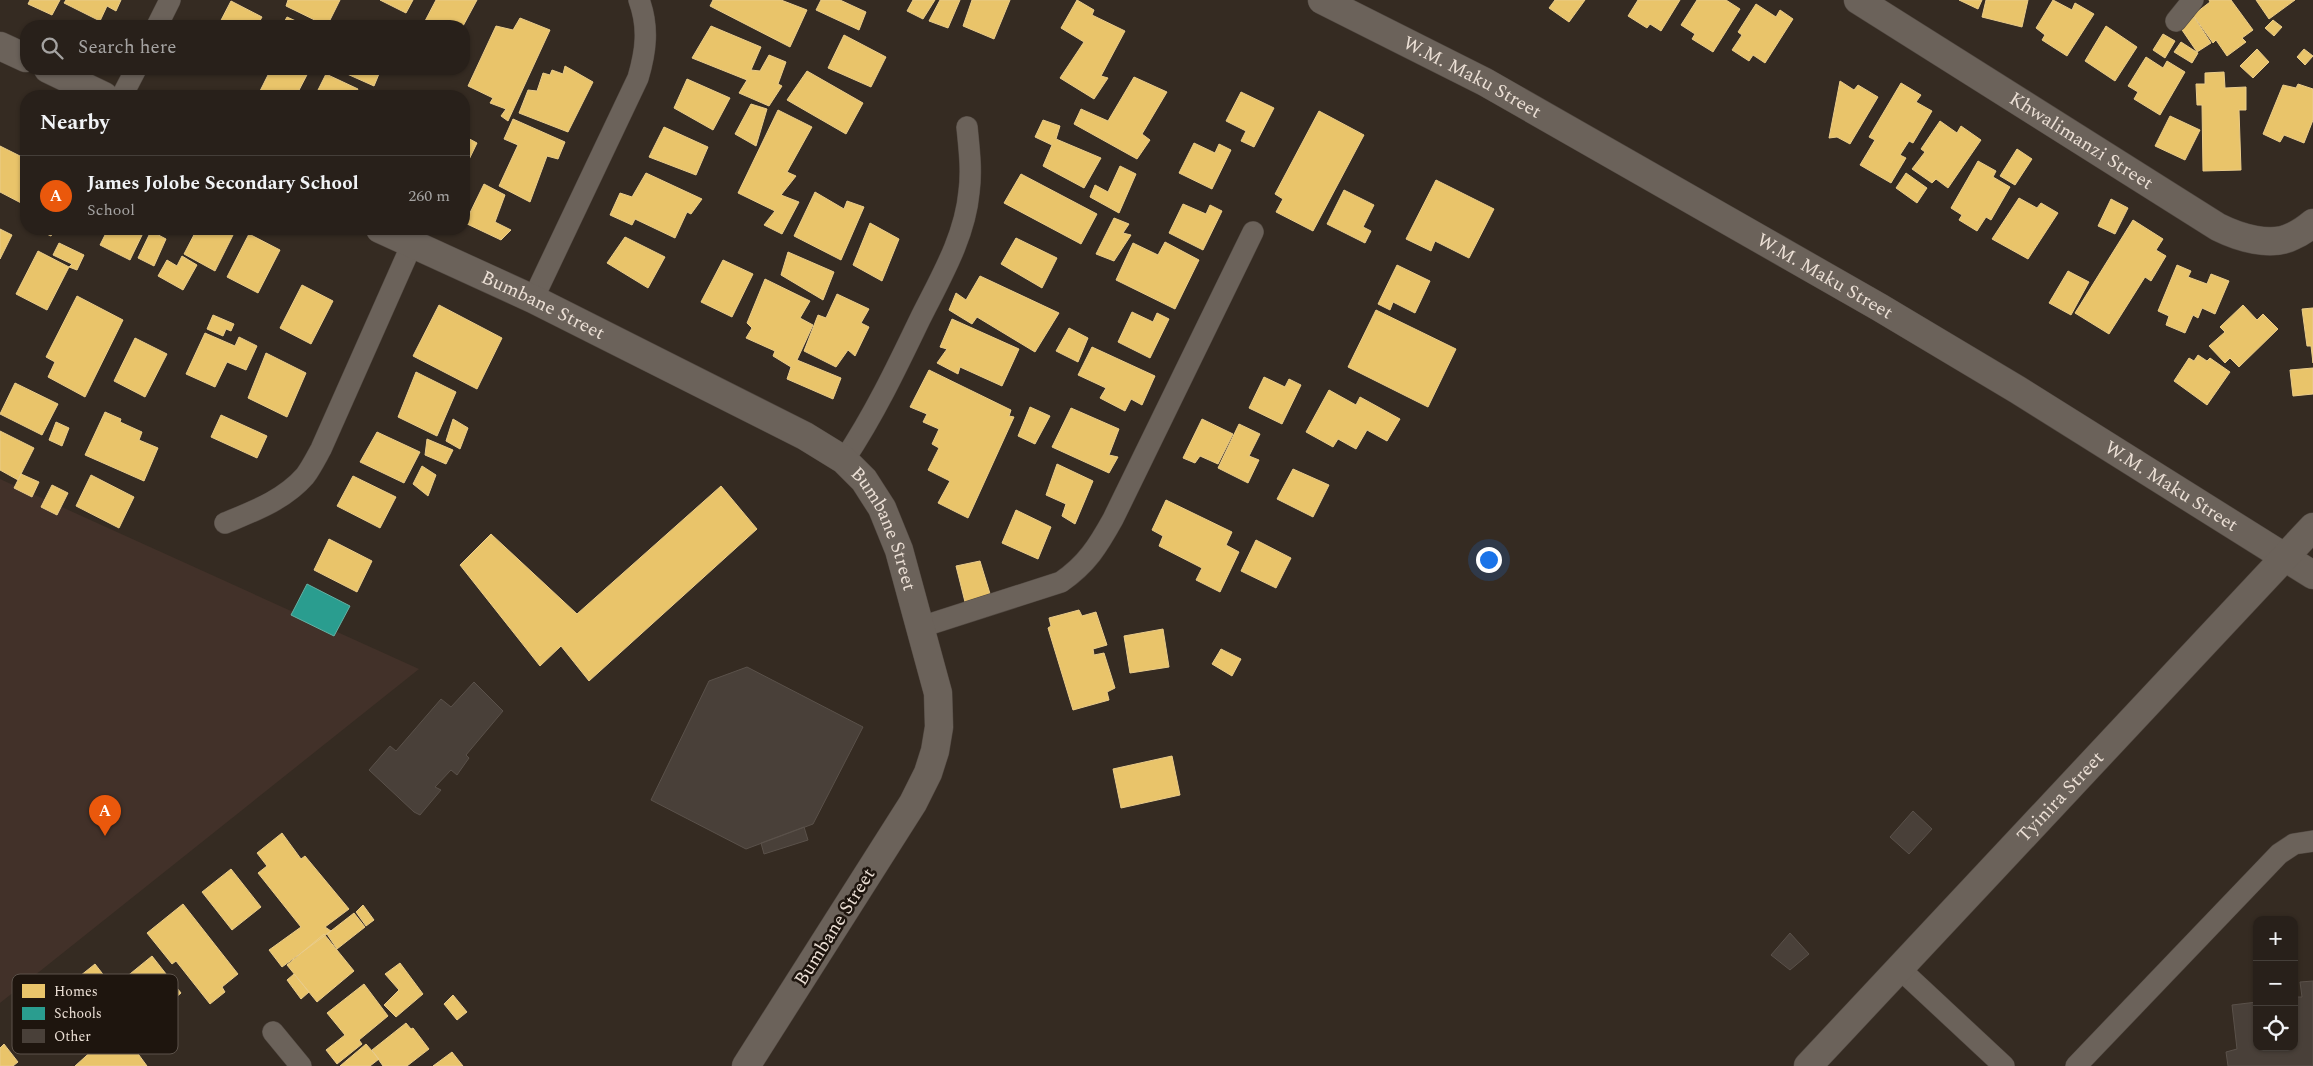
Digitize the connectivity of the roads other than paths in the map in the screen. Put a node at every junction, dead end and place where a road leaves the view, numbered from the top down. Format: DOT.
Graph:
graph roads {
  1 [pos="170,0"];
  2 [pos="639,0"];
  3 [pos="1322,0"];
  4 [pos="1858,0"];
  5 [pos="2192,0"];
  6 [pos="160,20"];
  7 [pos="2176,21"];
  8 [pos="60,75"];
  9 [pos="133,75"];
  10 [pos="92,90"];
  11 [pos="125,90"];
  12 [pos="967,127"];
  13 [pos="2313,223"];
  14 [pos="1253,232"];
  15 [pos="393,235"];
  16 [pos="412,244"];
  17 [pos="533,299"];
  18 [pos="844,460"];
  19 [pos="225,523"];
  20 [pos="2313,527"];
  21 [pos="2286,557"];
  22 [pos="2313,575"];
  23 [pos="921,627"];
  24 [pos="2313,841"];
  25 [pos="1900,969"];
  26 [pos="273,1032"];
  27 [pos="301,1066"];
  28 [pos="746,1066"];
  29 [pos="1808,1066"];
  30 [pos="2004,1066"];
  31 [pos="2076,1066"];
  1 -- 6 [label="lane"];
  2 -- 17 [label="lane"];
  3 -- 21 [label="street, W.M. Maku Street"];
  4 -- 13 [label="street, Khwalimanzi Street"];
  5 -- 7 [label="lane"];
  8 -- 10 [label="street"];
  9 -- 11 [label="lane"];
  12 -- 18 [label="lane"];
  14 -- 23 [label="lane"];
  15 -- 16 [label="street, Bumbane Street"];
  16 -- 17 [label="street, Bumbane Street"];
  16 -- 19 [label="lane"];
  17 -- 18 [label="street, Bumbane Street"];
  18 -- 23 [label="street, Bumbane Street"];
  20 -- 21 [label="street, Tyinira Street"];
  21 -- 22 [label="street, W.M. Maku Street"];
  21 -- 25 [label="street, Tyinira Street"];
  23 -- 28 [label="street, Bumbane Street"];
  24 -- 31 [label="lane"];
  25 -- 29 [label="street, Tyinira Street"];
  25 -- 30 [label="lane"];
  26 -- 27 [label="lane"];
}
